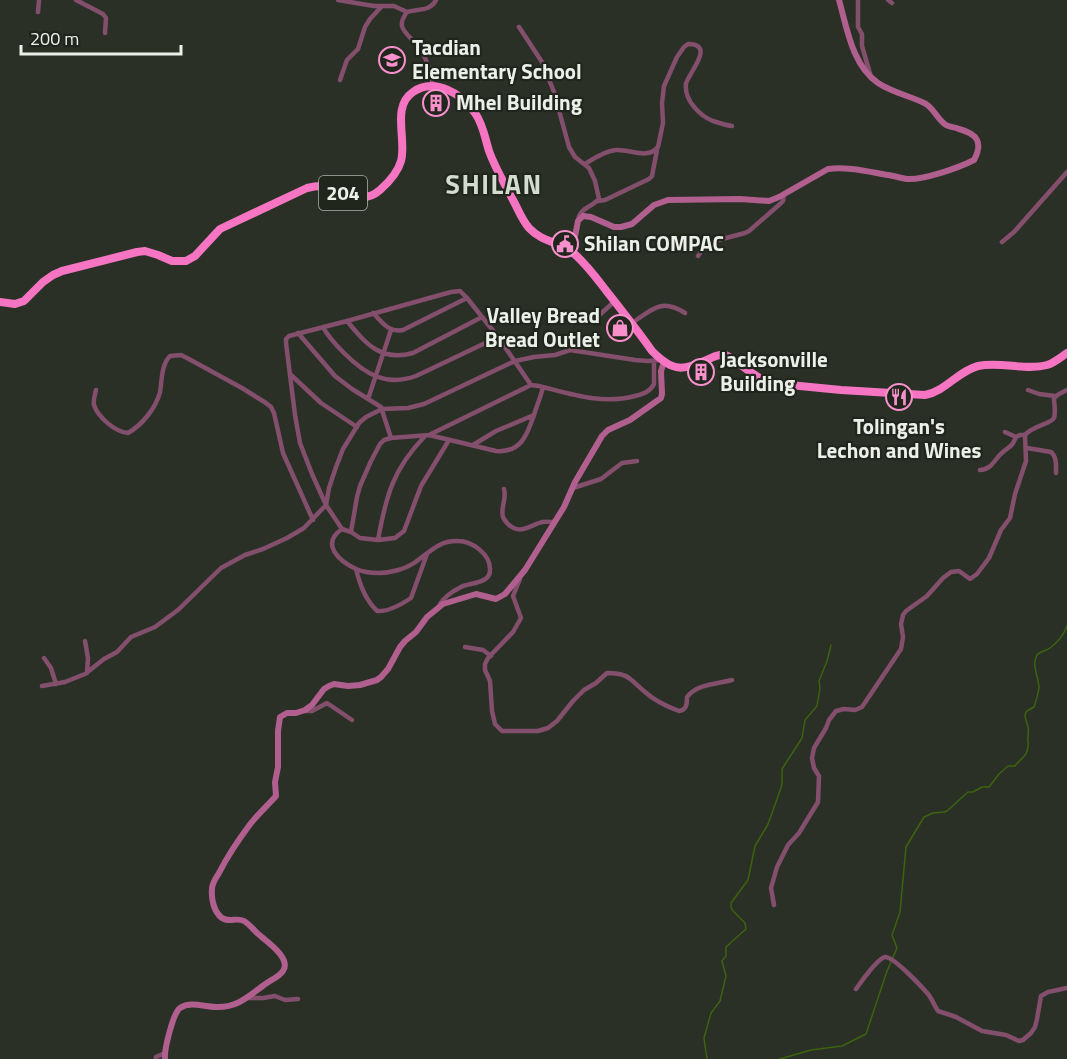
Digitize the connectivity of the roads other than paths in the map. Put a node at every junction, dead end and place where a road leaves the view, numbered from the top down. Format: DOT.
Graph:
graph roads {
  1 [pos="39,0"];
  2 [pos="76,0"];
  3 [pos="338,0"];
  4 [pos="436,0"];
  5 [pos="839,0"];
  6 [pos="858,0"];
  7 [pos="346,1"];
  8 [pos="382,6"];
  9 [pos="38,12"];
  10 [pos="407,12"];
  11 [pos="519,27"];
  12 [pos="105,33"];
  13 [pos="871,77"];
  14 [pos="340,80"];
  15 [pos="433,86"];
  16 [pos="732,126"];
  17 [pos="657,150"];
  18 [pos="585,164"];
  19 [pos="1067,172"];
  20 [pos="783,194"];
  21 [pos="598,201"];
  22 [pos="578,221"];
  23 [pos="1002,242"];
  24 [pos="572,252"];
  25 [pos="698,256"];
  26 [pos="467,298"];
  27 [pos="0,302"];
  28 [pos="615,302"];
  29 [pos="374,313"];
  30 [pos="685,313"];
  31 [pos="482,317"];
  32 [pos="346,321"];
  33 [pos="572,323"];
  34 [pos="632,323"];
  35 [pos="323,327"];
  36 [pos="391,330"];
  37 [pos="298,333"];
  38 [pos="498,337"];
  39 [pos="382,353"];
  40 [pos="1066,357"];
  41 [pos="660,361"];
  42 [pos="516,362"];
  43 [pos="291,374"];
  44 [pos="375,376"];
  45 [pos="531,385"];
  46 [pos="543,387"];
  47 [pos="96,390"];
  48 [pos="1028,390"];
  49 [pos="1067,390"];
  50 [pos="1055,396"];
  51 [pos="368,399"];
  52 [pos="382,409"];
  53 [pos="534,415"];
  54 [pos="357,427"];
  55 [pos="1005,432"];
  56 [pos="427,435"];
  57 [pos="1025,435"];
  58 [pos="1016,437"];
  59 [pos="392,438"];
  60 [pos="449,440"];
  61 [pos="473,446"];
  62 [pos="1027,448"];
  63 [pos="637,461"];
  64 [pos="980,470"];
  65 [pos="1056,473"];
  66 [pos="573,488"];
  67 [pos="504,489"];
  68 [pos="326,505"];
  69 [pos="313,520"];
  70 [pos="554,522"];
  71 [pos="342,529"];
  72 [pos="351,532"];
  73 [pos="378,540"];
  74 [pos="427,553"];
  75 [pos="356,569"];
  76 [pos="520,578"];
  77 [pos="438,607"];
  78 [pos="84,641"];
  79 [pos="465,647"];
  80 [pos="491,656"];
  81 [pos="44,658"];
  82 [pos="87,673"];
  83 [pos="732,680"];
  84 [pos="56,684"];
  85 [pos="42,686"];
  86 [pos="303,711"];
  87 [pos="352,720"];
  88 [pos="774,905"];
  89 [pos="1067,988"];
  90 [pos="856,989"];
  91 [pos="248,998"];
  92 [pos="298,999"];
  93 [pos="165,1056"];
  94 [pos="156,1059"];
  1 -- 9 [label="street"];
  2 -- 12 [label="street"];
  3 -- 7 [label="street"];
  4 -- 10 [label="street"];
  5 -- 13 [label="street"];
  6 -- 13 [label="street"];
  7 -- 8 [label="street"];
  8 -- 10 [label="street"];
  8 -- 14 [label="street"];
  10 -- 15 [label="street"];
  11 -- 18 [label="street"];
  13 -- 20 [label="street"];
  15 -- 24 [label="highway"];
  15 -- 27 [label="highway, 204"];
  16 -- 17 [label="street"];
  17 -- 18 [label="street"];
  17 -- 21 [label="street"];
  18 -- 21 [label="street"];
  19 -- 23 [label="street"];
  20 -- 22 [label="street"];
  20 -- 25 [label="street"];
  21 -- 22 [label="street"];
  22 -- 24 [label="street"];
  24 -- 28 [label="highway"];
  26 -- 29 [label="street"];
  26 -- 31 [label="street"];
  26 -- 36 [label="street"];
  28 -- 33 [label="street"];
  28 -- 34 [label="highway"];
  29 -- 32 [label="street"];
  29 -- 36 [label="street"];
  30 -- 34 [label="street"];
  31 -- 38 [label="street"];
  31 -- 39 [label="street"];
  32 -- 35 [label="street"];
  32 -- 39 [label="street"];
  34 -- 41 [label="highway"];
  35 -- 37 [label="street"];
  35 -- 44 [label="street"];
  36 -- 39 [label="street"];
  37 -- 43 [label="street"];
  37 -- 51 [label="street"];
  38 -- 42 [label="street"];
  38 -- 44 [label="street"];
  39 -- 44 [label="street"];
  40 -- 41 [label="highway"];
  41 -- 42 [label="street"];
  41 -- 46 [label="street"];
  41 -- 66 [label="street"];
  42 -- 45 [label="street"];
  42 -- 52 [label="street"];
  43 -- 54 [label="street"];
  43 -- 68 [label="street"];
  44 -- 51 [label="street"];
  45 -- 46 [label="street"];
  45 -- 56 [label="street"];
  46 -- 53 [label="street"];
  47 -- 69 [label="street"];
  48 -- 50 [label="street"];
  49 -- 50 [label="street"];
  50 -- 57 [label="street"];
  51 -- 52 [label="street"];
  52 -- 54 [label="street"];
  52 -- 59 [label="street"];
  53 -- 61 [label="street"];
  53 -- 61 [label="street"];
  54 -- 68 [label="street"];
  55 -- 58 [label="street"];
  56 -- 59 [label="street"];
  56 -- 60 [label="street"];
  56 -- 73 [label="street"];
  57 -- 58 [label="street"];
  57 -- 62 [label="street"];
  58 -- 64 [label="street"];
  59 -- 72 [label="street"];
  60 -- 61 [label="street"];
  60 -- 73 [label="street"];
  62 -- 65 [label="street"];
  62 -- 88 [label="street"];
  63 -- 66 [label="street"];
  66 -- 70 [label="street"];
  67 -- 70 [label="street"];
  68 -- 69 [label="street"];
  68 -- 71 [label="street"];
  69 -- 82 [label="street"];
  70 -- 76 [label="street"];
  71 -- 72 [label="street"];
  71 -- 75 [label="street"];
  72 -- 73 [label="street"];
  74 -- 75 [label="street"];
  74 -- 75 [label="street"];
  74 -- 77 [label="street"];
  76 -- 77 [label="street"];
  76 -- 80 [label="street"];
  77 -- 86 [label="street"];
  78 -- 82 [label="street"];
  79 -- 80 [label="street"];
  80 -- 83 [label="street"];
  81 -- 84 [label="street"];
  82 -- 84 [label="street"];
  84 -- 85 [label="street"];
  86 -- 87 [label="street"];
  86 -- 91 [label="street"];
  89 -- 90 [label="street"];
  91 -- 92 [label="street"];
  91 -- 93 [label="street"];
  93 -- 94 [label="street"];
}
